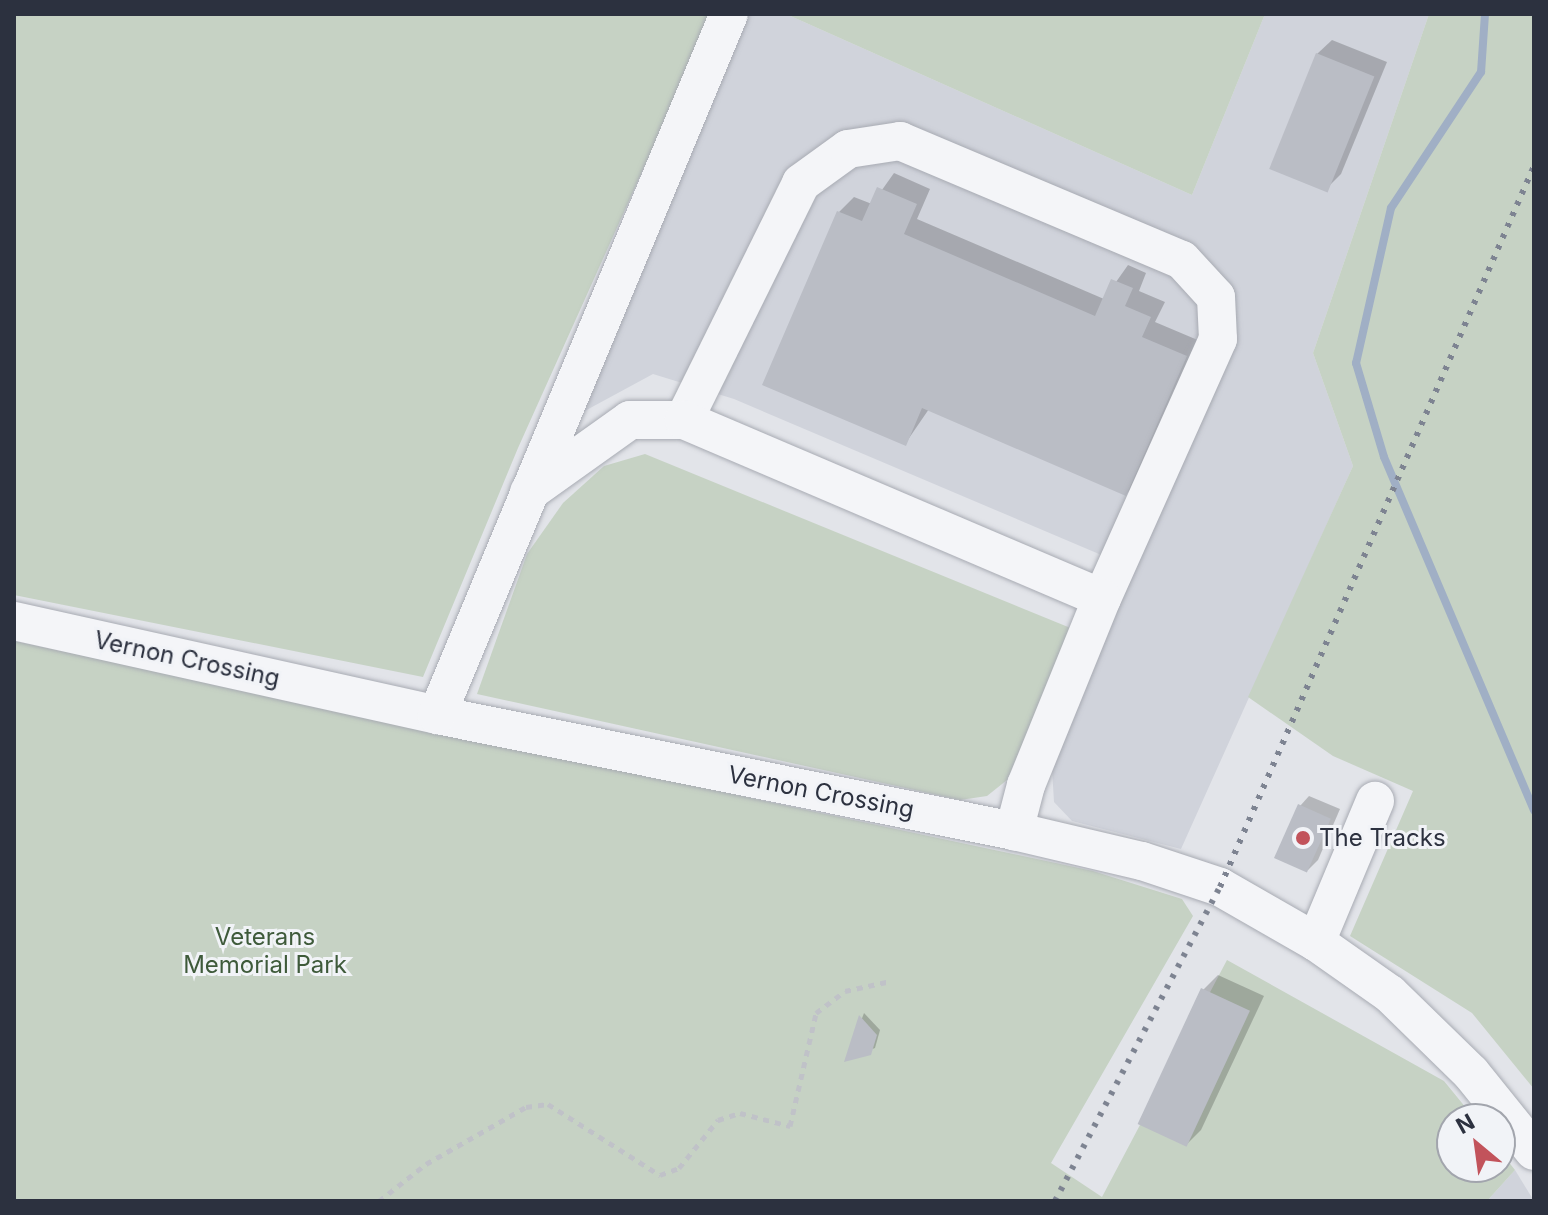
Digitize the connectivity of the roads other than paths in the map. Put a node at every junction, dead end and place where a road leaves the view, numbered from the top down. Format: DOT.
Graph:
graph roads {
  1 [pos="729,14"];
  2 [pos="684,420"];
  3 [pos="529,492"];
  4 [pos="1102,598"];
  5 [pos="14,621"];
  6 [pos="437,715"];
  7 [pos="1375,801"];
  8 [pos="1014,831"];
  9 [pos="1316,942"];
  10 [pos="1534,1151"];
  1 -- 3 [label="street"];
  2 -- 3 [label="street"];
  2 -- 4 [label="street"];
  2 -- 4 [label="street"];
  3 -- 6 [label="street"];
  4 -- 8 [label="street"];
  5 -- 6 [label="street, Vernon Crossing"];
  6 -- 8 [label="street, Vernon Crossing"];
  7 -- 9 [label="street"];
  8 -- 9 [label="street, Vernon Crossing"];
  9 -- 10 [label="street, Vernon Crossing"];
}
